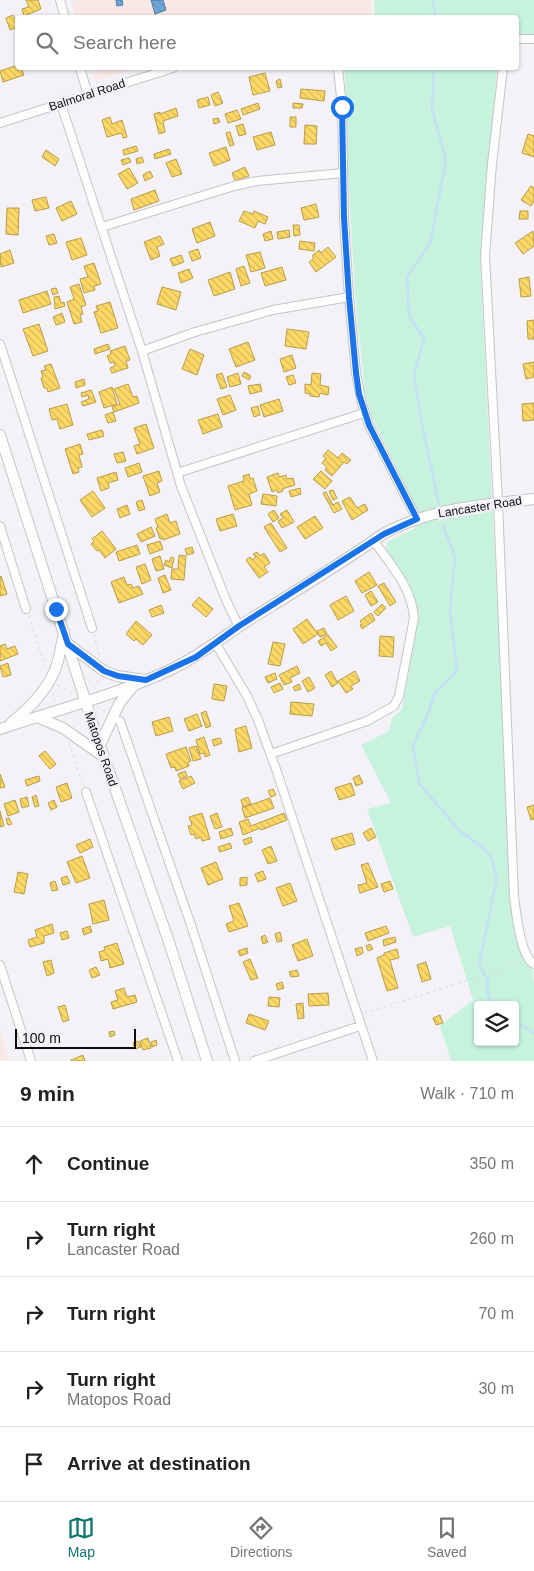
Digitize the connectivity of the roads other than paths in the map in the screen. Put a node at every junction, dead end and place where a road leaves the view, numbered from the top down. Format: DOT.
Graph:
graph roads {
  1 [pos="60,0"];
  2 [pos="64,15"];
  3 [pos="519,39"];
  4 [pos="534,39"];
  5 [pos="81,70"];
  6 [pos="168,70"];
  7 [pos="338,70"];
  8 [pos="503,70"];
  9 [pos="88,95"];
  10 [pos="61,104"];
  11 [pos="0,123"];
  12 [pos="343,173"];
  13 [pos="102,227"];
  14 [pos="349,297"];
  15 [pos="0,344"];
  16 [pos="142,351"];
  17 [pos="364,413"];
  18 [pos="0,435"];
  19 [pos="177,473"];
  20 [pos="534,499"];
  21 [pos="498,502"];
  22 [pos="417,519"];
  23 [pos="0,526"];
  24 [pos="374,541"];
  25 [pos="26,609"];
  26 [pos="239,626"];
  27 [pos="92,628"];
  28 [pos="64,632"];
  29 [pos="68,644"];
  30 [pos="216,644"];
  31 [pos="146,680"];
  32 [pos="134,685"];
  33 [pos="86,703"];
  34 [pos="37,717"];
  35 [pos="117,718"];
  36 [pos="3,728"];
  37 [pos="100,745"];
  38 [pos="271,754"];
  39 [pos="104,757"];
  40 [pos="86,792"];
  41 [pos="531,962"];
  42 [pos="0,965"];
  43 [pos="360,1026"];
  44 [pos="31,1061"];
  45 [pos="178,1061"];
  46 [pos="207,1061"];
  47 [pos="235,1061"];
  48 [pos="254,1061"];
  49 [pos="373,1061"];
  1 -- 2 [label="street"];
  3 -- 4 [label="street"];
  5 -- 9 [label="street"];
  6 -- 9 [label="street, Balmoral Road"];
  7 -- 12 [label="street"];
  8 -- 21 [label="street"];
  9 -- 10 [label="street, Balmoral Road"];
  10 -- 11 [label="street, Balmoral Road"];
  10 -- 13 [label="street"];
  12 -- 13 [label="street"];
  12 -- 14 [label="street"];
  13 -- 16 [label="street"];
  14 -- 16 [label="street"];
  14 -- 17 [label="street"];
  15 -- 27 [label="street"];
  16 -- 19 [label="street"];
  17 -- 19 [label="street"];
  17 -- 22 [label="street"];
  18 -- 28 [label="main road, Matopos Road"];
  19 -- 26 [label="street"];
  20 -- 21 [label="main road, Lancaster Road"];
  21 -- 22 [label="main road, Lancaster Road"];
  21 -- 41 [label="street"];
  22 -- 24 [label="main road, Lancaster Road"];
  23 -- 25 [label="street"];
  24 -- 26 [label="main road, Lancaster Road"];
  24 -- 38 [label="street"];
  26 -- 30 [label="main road, Lancaster Road"];
  28 -- 29 [label="main road, Matopos Road"];
  28 -- 36 [label="main road"];
  29 -- 31 [label="main road"];
  29 -- 33 [label="main road, Matopos Road"];
  30 -- 31 [label="main road, Lancaster Road"];
  30 -- 38 [label="street"];
  31 -- 32 [label="main road, Lancaster Road"];
  32 -- 33 [label="main road, Lancaster Road"];
  32 -- 35 [label="main road"];
  33 -- 34 [label="main road, Lancaster Road"];
  33 -- 37 [label="main road, Matopos Road"];
  34 -- 36 [label="main road, Lancaster Road"];
  34 -- 39 [label="main road"];
  35 -- 37 [label="main road"];
  35 -- 47 [label="street"];
  37 -- 39 [label="main road, Matopos Road"];
  38 -- 43 [label="street"];
  39 -- 46 [label="main road, Matopos Road"];
  40 -- 45 [label="street"];
  42 -- 44 [label="street"];
  43 -- 48 [label="street"];
  43 -- 49 [label="street"];
}
